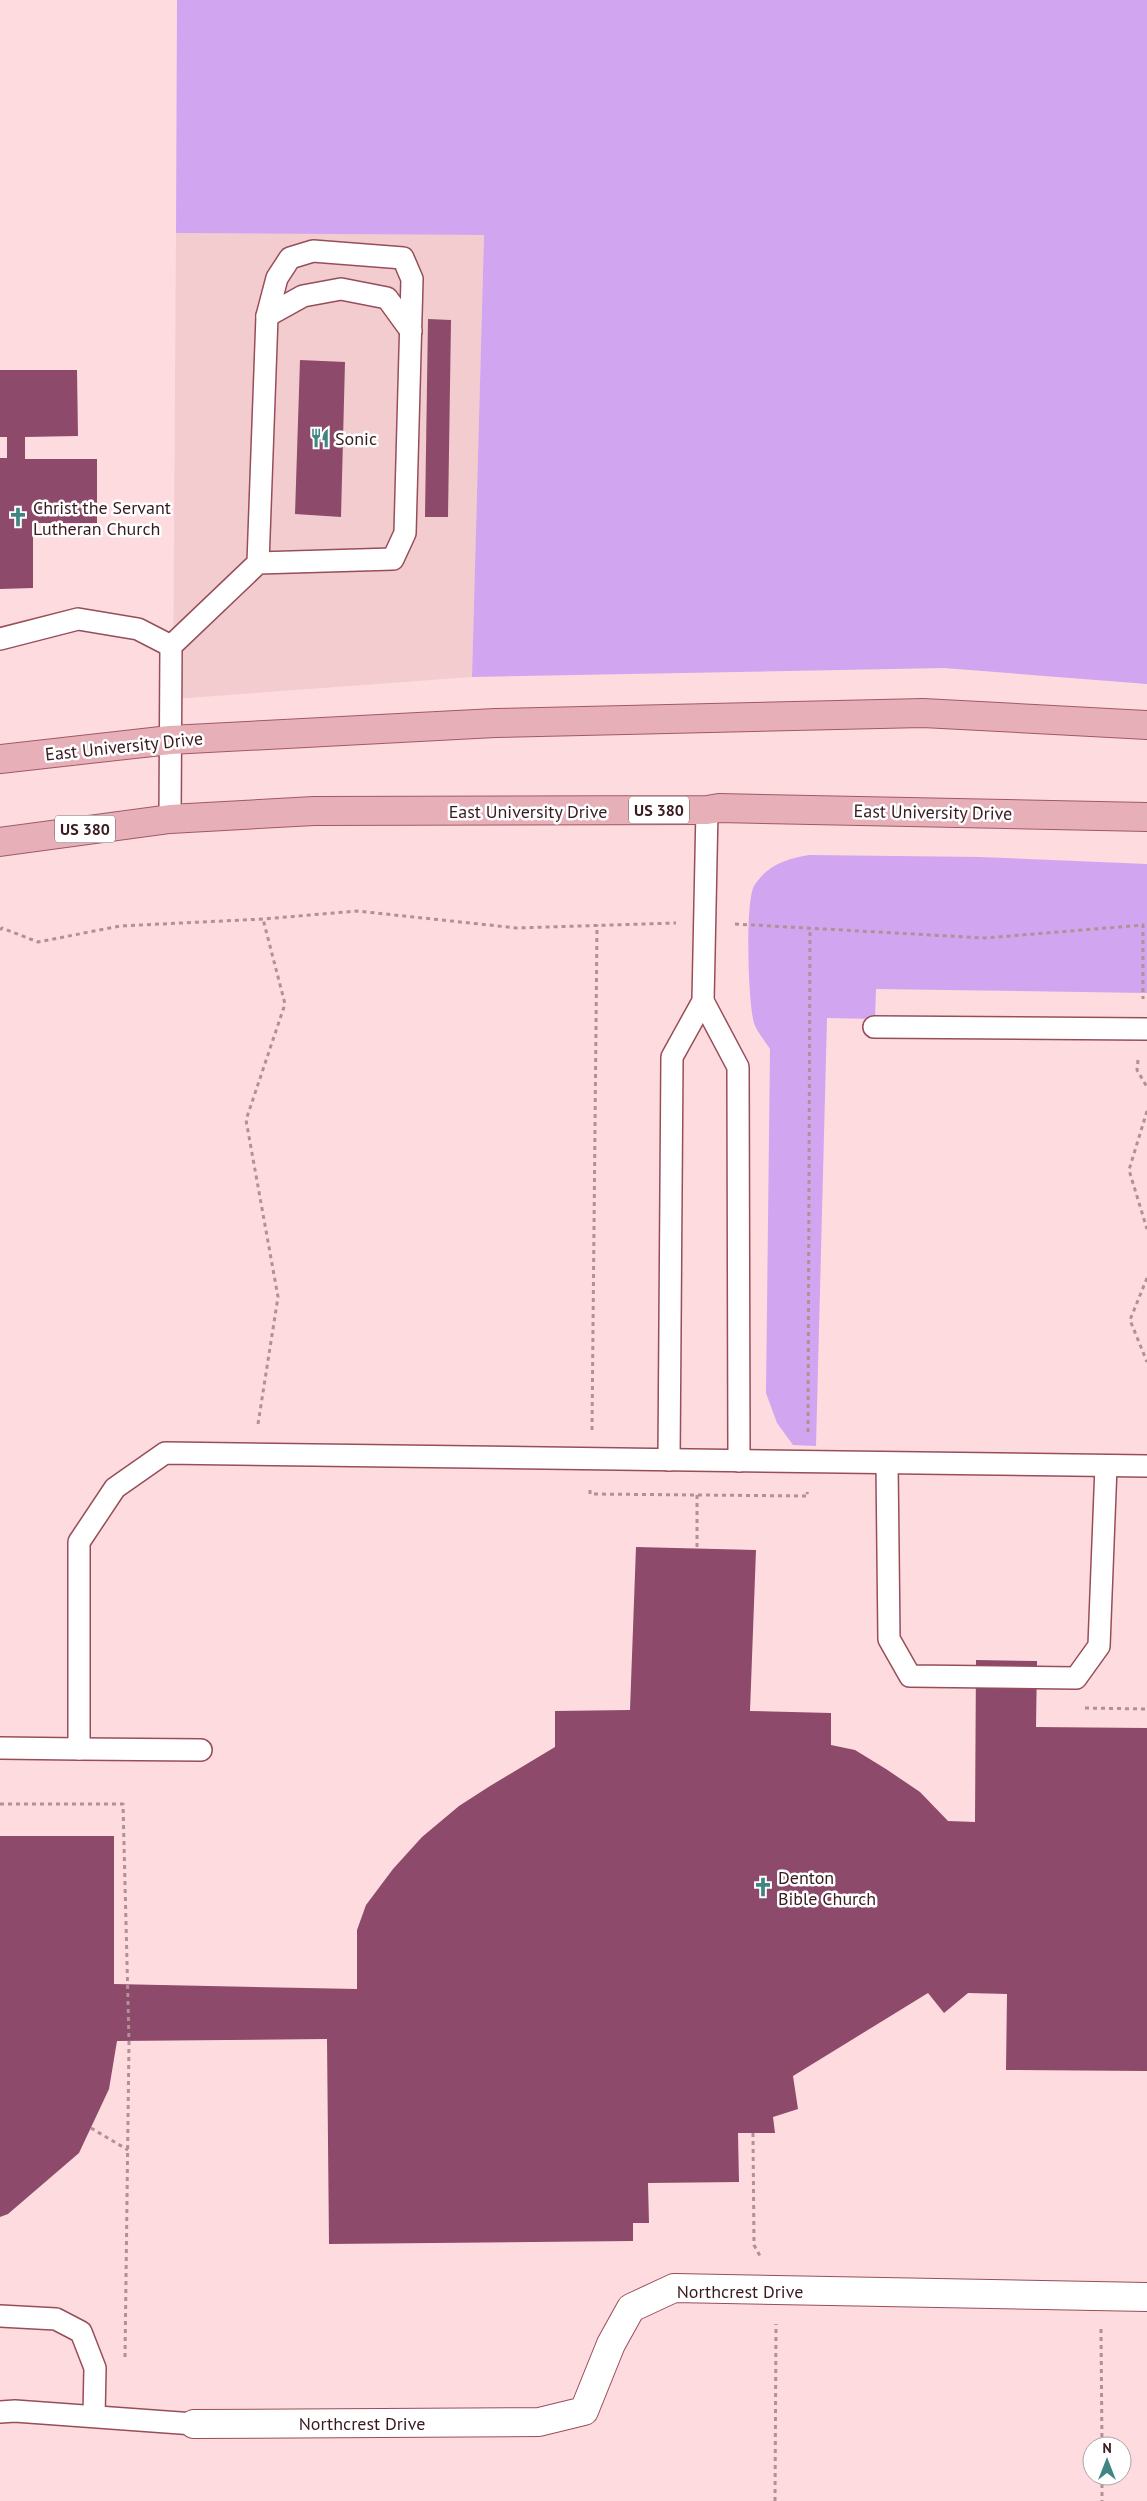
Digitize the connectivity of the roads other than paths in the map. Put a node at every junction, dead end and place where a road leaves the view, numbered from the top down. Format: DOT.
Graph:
graph roads {
  1 [pos="267,316"];
  2 [pos="411,331"];
  3 [pos="258,563"];
  4 [pos="0,639"];
  5 [pos="171,646"];
  6 [pos="1147,725"];
  7 [pos="170,740"];
  8 [pos="0,758"];
  9 [pos="707,810"];
  10 [pos="1147,817"];
  11 [pos="170,819"];
  12 [pos="0,842"];
  13 [pos="703,1001"];
  14 [pos="874,1027"];
  15 [pos="1145,1029"];
  16 [pos="668,1460"];
  17 [pos="739,1461"];
  18 [pos="887,1463"];
  19 [pos="1106,1466"];
  20 [pos="1147,1466"];
  21 [pos="0,1748"];
  22 [pos="79,1748"];
  23 [pos="201,1750"];
  24 [pos="1147,2298"];
  25 [pos="0,2316"];
  26 [pos="0,2412"];
  27 [pos="94,2416"];
  28 [pos="194,2424"];
  1 -- 2 [label="lane"];
  1 -- 2 [label="lane"];
  1 -- 3 [label="lane"];
  2 -- 3 [label="lane"];
  3 -- 5 [label="lane"];
  4 -- 5 [label="lane"];
  5 -- 7 [label="lane"];
  6 -- 7 [label="main road, East University Drive"];
  7 -- 8 [label="main road, East University Drive"];
  7 -- 11 [label="lane"];
  9 -- 10 [label="main road, East University Drive / US 380"];
  9 -- 11 [label="main road, East University Drive / US 380"];
  9 -- 13 [label="lane"];
  11 -- 12 [label="main road, East University Drive / US 380"];
  13 -- 16 [label="lane"];
  13 -- 17 [label="lane"];
  14 -- 15 [label="lane"];
  16 -- 17 [label="lane"];
  16 -- 22 [label="lane"];
  17 -- 18 [label="lane"];
  18 -- 19 [label="lane"];
  18 -- 19 [label="lane"];
  19 -- 20 [label="lane"];
  21 -- 22 [label="lane"];
  22 -- 23 [label="lane"];
  24 -- 28 [label="street, Northcrest Drive"];
  25 -- 27 [label="lane"];
  26 -- 27 [label="lane"];
  27 -- 28 [label="lane"];
}
